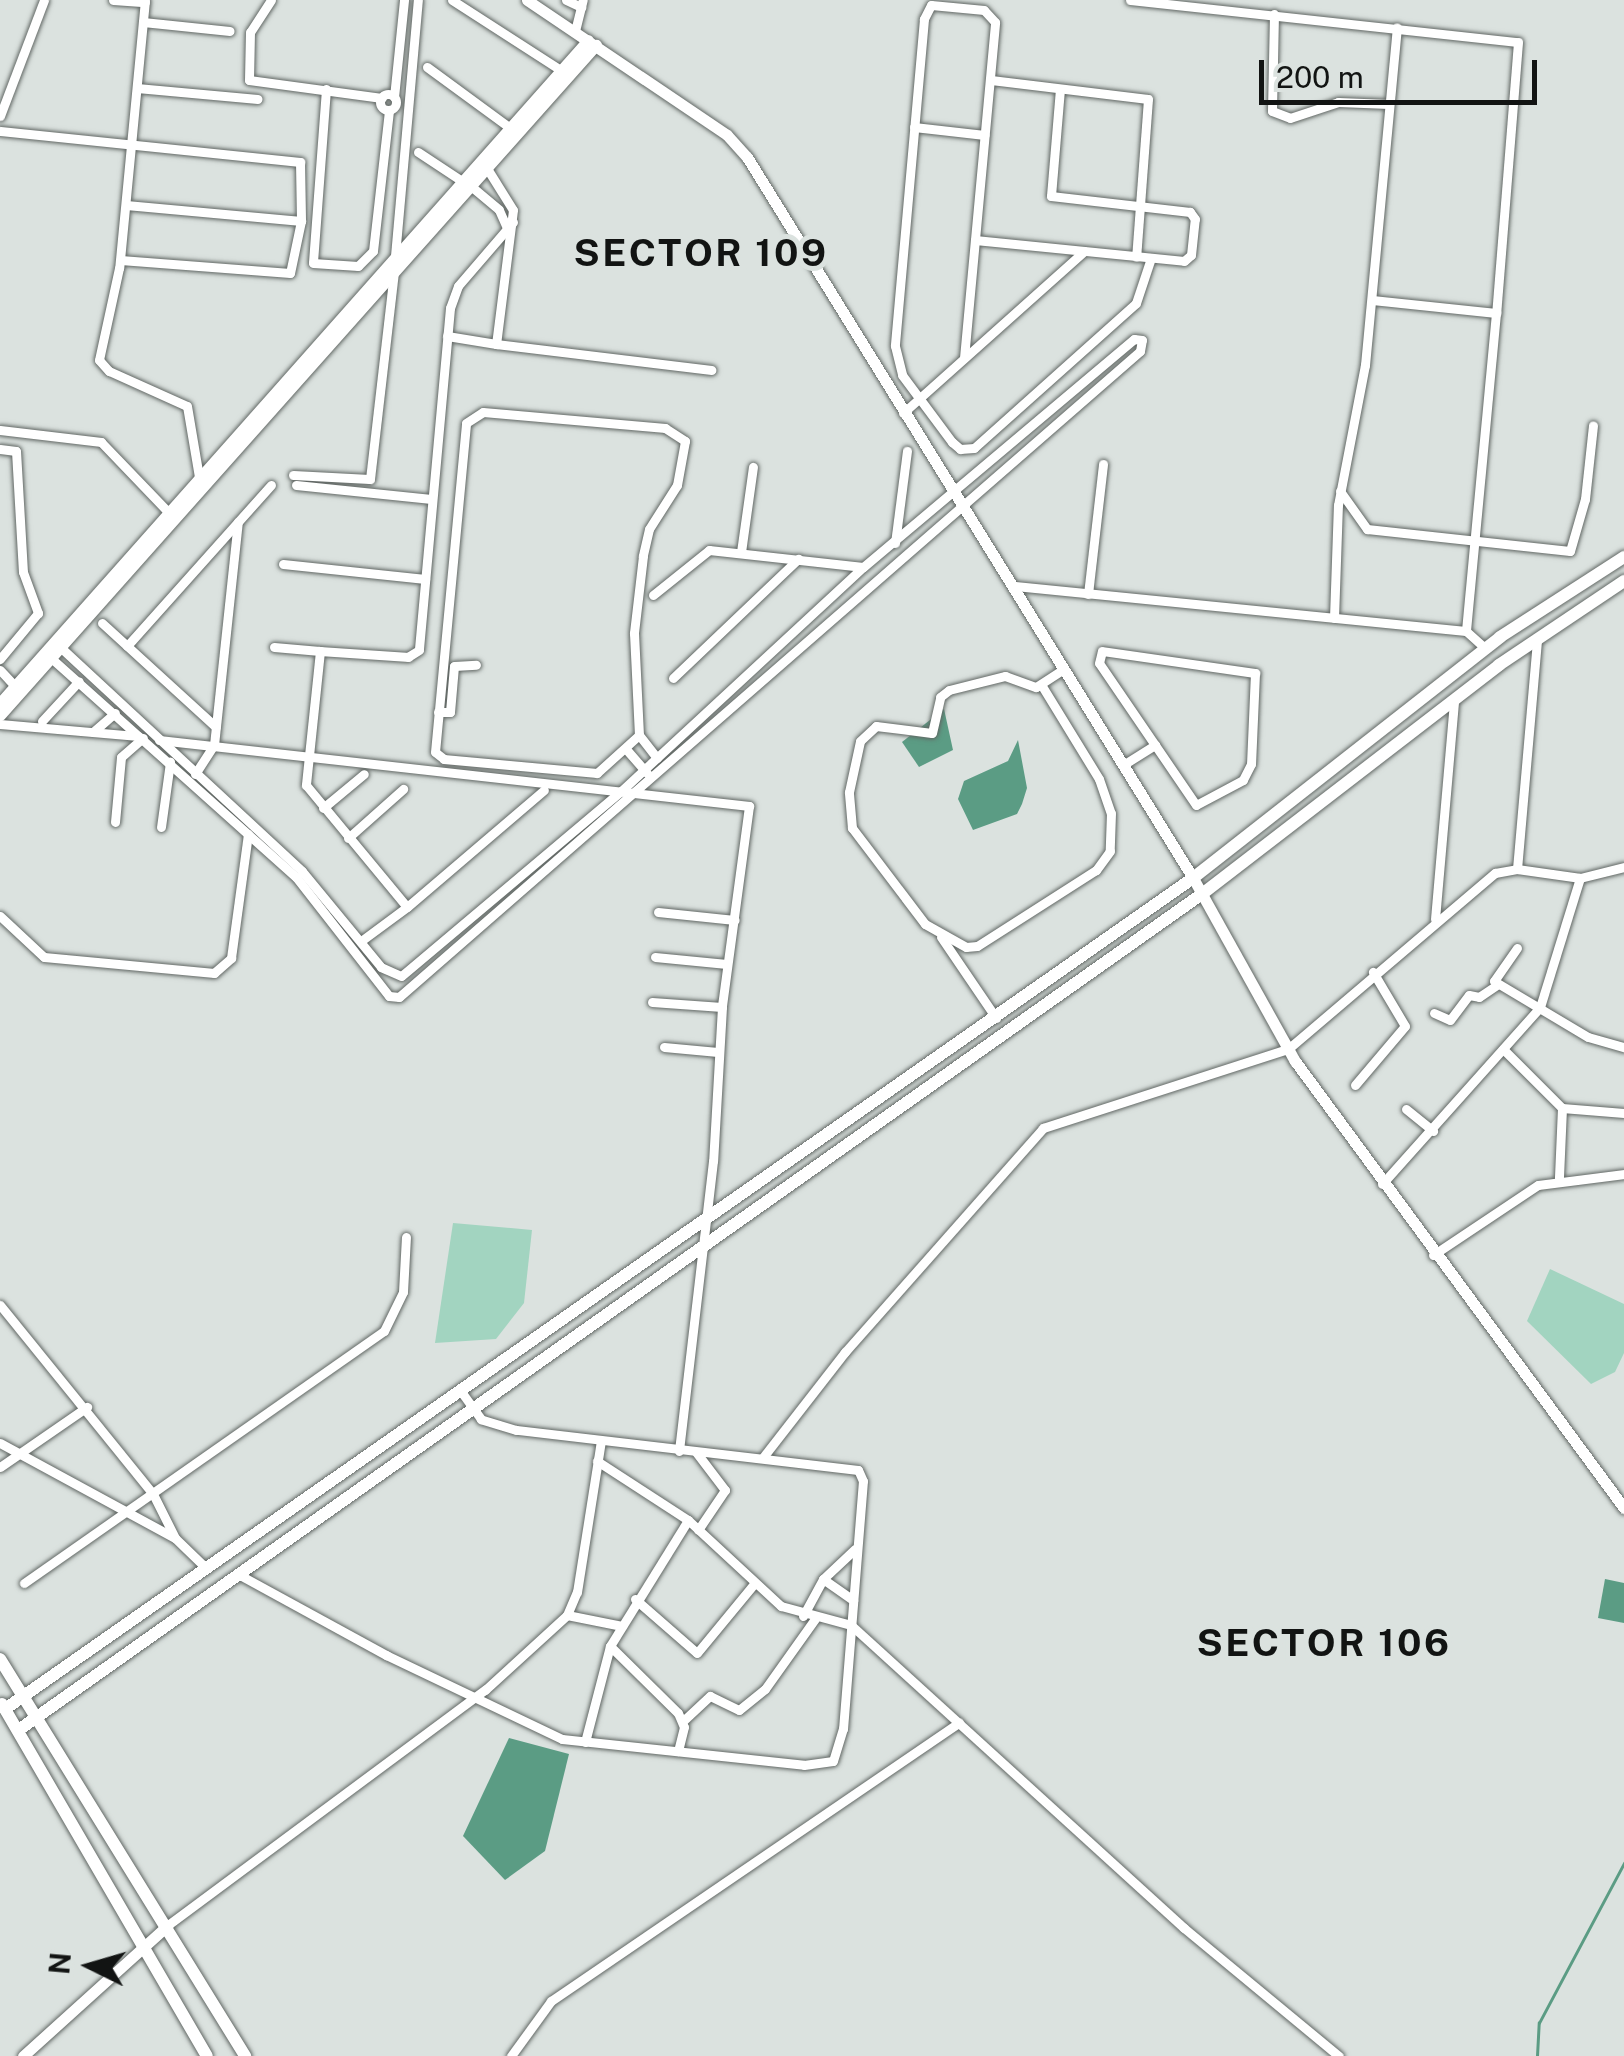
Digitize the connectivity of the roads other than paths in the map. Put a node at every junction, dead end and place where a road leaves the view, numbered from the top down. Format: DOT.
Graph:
graph roads {
  1 [pos="44,0"];
  2 [pos="113,0"];
  3 [pos="272,0"];
  4 [pos="404,0"];
  5 [pos="418,0"];
  6 [pos="452,0"];
  7 [pos="566,0"];
  8 [pos="1130,0"];
  9 [pos="145,1"];
  10 [pos="1156,1"];
  11 [pos="537,2"];
  12 [pos="582,3"];
  13 [pos="1274,14"];
  14 [pos="143,22"];
  15 [pos="1397,28"];
  16 [pos="230,31"];
  17 [pos="574,31"];
  18 [pos="592,43"];
  19 [pos="427,67"];
  20 [pos="562,72"];
  21 [pos="990,80"];
  22 [pos="136,88"];
  23 [pos="326,88"];
  24 [pos="1060,89"];
  25 [pos="394,97"];
  26 [pos="382,98"];
  27 [pos="257,99"];
  28 [pos="1389,104"];
  29 [pos="388,110"];
  30 [pos="0,116"];
  31 [pos="510,128"];
  32 [pos="914,128"];
  33 [pos="0,130"];
  34 [pos="985,135"];
  35 [pos="132,143"];
  36 [pos="418,152"];
  37 [pos="488,170"];
  38 [pos="467,184"];
  39 [pos="126,205"];
  40 [pos="1139,206"];
  41 [pos="301,220"];
  42 [pos="510,225"];
  43 [pos="976,240"];
  44 [pos="373,251"];
  45 [pos="1084,251"];
  46 [pos="396,256"];
  47 [pos="1136,257"];
  48 [pos="1151,258"];
  49 [pos="120,260"];
  50 [pos="362,265"];
  51 [pos="390,270"];
  52 [pos="376,278"];
  53 [pos="1372,300"];
  54 [pos="1496,313"];
  55 [pos="447,336"];
  56 [pos="496,344"];
  57 [pos="964,358"];
  58 [pos="712,370"];
  59 [pos="918,398"];
  60 [pos="903,413"];
  61 [pos="1593,425"];
  62 [pos="0,430"];
  63 [pos="0,449"];
  64 [pos="907,450"];
  65 [pos="1103,464"];
  66 [pos="753,467"];
  67 [pos="199,477"];
  68 [pos="271,485"];
  69 [pos="954,492"];
  70 [pos="1340,492"];
  71 [pos="431,499"];
  72 [pos="962,508"];
  73 [pos="171,515"];
  74 [pos="238,522"];
  75 [pos="1471,540"];
  76 [pos="895,543"];
  77 [pos="742,552"];
  78 [pos="1624,557"];
  79 [pos="798,559"];
  80 [pos="284,564"];
  81 [pos="862,567"];
  82 [pos="426,579"];
  83 [pos="1624,582"];
  84 [pos="1015,586"];
  85 [pos="1088,594"];
  86 [pos="653,595"];
  87 [pos="1334,618"];
  88 [pos="102,623"];
  89 [pos="1466,631"];
  90 [pos="1537,640"];
  91 [pos="127,646"];
  92 [pos="274,647"];
  93 [pos="61,648"];
  94 [pos="1485,648"];
  95 [pos="320,650"];
  96 [pos="51,658"];
  97 [pos="0,659"];
  98 [pos="476,665"];
  99 [pos="1064,669"];
  100 [pos="0,670"];
  101 [pos="673,678"];
  102 [pos="79,681"];
  103 [pos="1042,686"];
  104 [pos="6,693"];
  105 [pos="1454,700"];
  106 [pos="438,712"];
  107 [pos="115,713"];
  108 [pos="0,716"];
  109 [pos="42,721"];
  110 [pos="0,724"];
  111 [pos="216,727"];
  112 [pos="93,732"];
  113 [pos="639,735"];
  114 [pos="142,737"];
  115 [pos="159,740"];
  116 [pos="214,745"];
  117 [pos="1155,745"];
  118 [pos="626,748"];
  119 [pos="308,755"];
  120 [pos="659,760"];
  121 [pos="170,762"];
  122 [pos="1123,765"];
  123 [pos="647,772"];
  124 [pos="196,774"];
  125 [pos="364,774"];
  126 [pos="404,789"];
  127 [pos="544,790"];
  128 [pos="621,790"];
  129 [pos="634,793"];
  130 [pos="323,808"];
  131 [pos="115,822"];
  132 [pos="161,828"];
  133 [pos="248,834"];
  134 [pos="348,838"];
  135 [pos="1624,867"];
  136 [pos="1517,868"];
  137 [pos="1193,878"];
  138 [pos="1580,878"];
  139 [pos="1202,894"];
  140 [pos="407,907"];
  141 [pos="658,912"];
  142 [pos="0,916"];
  143 [pos="1435,918"];
  144 [pos="735,920"];
  145 [pos="941,936"];
  146 [pos="360,941"];
  147 [pos="1517,948"];
  148 [pos="655,958"];
  149 [pos="727,964"];
  150 [pos="1373,972"];
  151 [pos="1498,984"];
  152 [pos="652,1002"];
  153 [pos="722,1007"];
  154 [pos="1540,1007"];
  155 [pos="1434,1012"];
  156 [pos="996,1018"];
  157 [pos="664,1047"];
  158 [pos="1624,1047"];
  159 [pos="1288,1048"];
  160 [pos="1504,1049"];
  161 [pos="718,1052"];
  162 [pos="1355,1085"];
  163 [pos="1562,1108"];
  164 [pos="1406,1109"];
  165 [pos="1624,1113"];
  166 [pos="1433,1131"];
  167 [pos="1624,1174"];
  168 [pos="1559,1178"];
  169 [pos="1382,1184"];
  170 [pos="702,1226"];
  171 [pos="406,1237"];
  172 [pos="701,1248"];
  173 [pos="1433,1255"];
  174 [pos="0,1306"];
  175 [pos="459,1389"];
  176 [pos="87,1407"];
  177 [pos="469,1407"];
  178 [pos="600,1441"];
  179 [pos="0,1444"];
  180 [pos="679,1451"];
  181 [pos="696,1452"];
  182 [pos="18,1455"];
  183 [pos="764,1456"];
  184 [pos="597,1462"];
  185 [pos="0,1467"];
  186 [pos="153,1494"];
  187 [pos="1624,1508"];
  188 [pos="129,1514"];
  189 [pos="688,1520"];
  190 [pos="698,1530"];
  191 [pos="175,1538"];
  192 [pos="855,1549"];
  193 [pos="206,1567"];
  194 [pos="236,1573"];
  195 [pos="823,1579"];
  196 [pos="24,1583"];
  197 [pos="753,1585"];
  198 [pos="635,1599"];
  199 [pos="853,1600"];
  200 [pos="567,1615"];
  201 [pos="803,1616"];
  202 [pos="815,1619"];
  203 [pos="851,1625"];
  204 [pos="622,1626"];
  205 [pos="610,1646"];
  206 [pos="0,1659"];
  207 [pos="26,1694"];
  208 [pos="472,1698"];
  209 [pos="3,1706"];
  210 [pos="38,1714"];
  211 [pos="683,1722"];
  212 [pos="959,1723"];
  213 [pos="20,1729"];
  214 [pos="585,1742"];
  215 [pos="678,1751"];
  216 [pos="168,1925"];
  217 [pos="142,1951"];
  218 [pos="24,2056"];
  219 [pos="207,2056"];
  220 [pos="245,2056"];
  221 [pos="511,2056"];
  222 [pos="1338,2056"];
  1 -- 30 [label="street"];
  2 -- 9 [label="street"];
  3 -- 23 [label="street"];
  4 -- 25 [label="street"];
  5 -- 46 [label="street"];
  6 -- 20 [label="street"];
  7 -- 12 [label="street"];
  8 -- 10 [label="street"];
  9 -- 14 [label="street"];
  10 -- 13 [label="street"];
  11 -- 17 [label="street"];
  12 -- 17 [label="street"];
  13 -- 15 [label="street"];
  13 -- 28 [label="street"];
  14 -- 16 [label="street"];
  14 -- 22 [label="street"];
  15 -- 28 [label="street"];
  15 -- 54 [label="street"];
  17 -- 18 [label="street"];
  18 -- 20 [label="street"];
  18 -- 37 [label="street"];
  18 -- 60 [label="street"];
  19 -- 31 [label="street"];
  20 -- 31 [label="street"];
  21 -- 24 [label="street"];
  21 -- 32 [label="street"];
  21 -- 34 [label="street"];
  22 -- 27 [label="street"];
  22 -- 35 [label="street"];
  23 -- 26 [label="street"];
  23 -- 50 [label="street"];
  24 -- 40 [label="street"];
  24 -- 40 [label="street"];
  25 -- 26 [label="street"];
  25 -- 29 [label="street"];
  26 -- 29 [label="street"];
  28 -- 53 [label="street"];
  29 -- 44 [label="street"];
  31 -- 38 [label="street"];
  32 -- 34 [label="street"];
  32 -- 59 [label="street"];
  33 -- 35 [label="street"];
  34 -- 43 [label="street"];
  35 -- 39 [label="street"];
  35 -- 41 [label="street"];
  36 -- 38 [label="street"];
  37 -- 38 [label="street"];
  37 -- 42 [label="street"];
  38 -- 42 [label="street"];
  38 -- 46 [label="street"];
  38 -- 51 [label="street"];
  39 -- 41 [label="street"];
  39 -- 49 [label="street"];
  40 -- 47 [label="street"];
  40 -- 48 [label="street"];
  41 -- 49 [label="street"];
  42 -- 55 [label="street"];
  42 -- 56 [label="street"];
  43 -- 45 [label="street"];
  43 -- 57 [label="street"];
  44 -- 50 [label="street"];
  44 -- 51 [label="street"];
  45 -- 47 [label="street"];
  45 -- 57 [label="street"];
  46 -- 51 [label="street"];
  47 -- 48 [label="street"];
  48 -- 59 [label="street"];
  49 -- 67 [label="street"];
  50 -- 52 [label="street"];
  51 -- 52 [label="street"];
  51 -- 71 [label="street"];
  51 -- 73 [label="street"];
  52 -- 67 [label="street"];
  53 -- 54 [label="street"];
  53 -- 70 [label="street"];
  54 -- 75 [label="street"];
  55 -- 56 [label="street"];
  55 -- 71 [label="street"];
  56 -- 58 [label="street"];
  57 -- 59 [label="street"];
  59 -- 60 [label="street"];
  60 -- 69 [label="street"];
  61 -- 75 [label="street"];
  62 -- 73 [label="street"];
  63 -- 97 [label="street"];
  64 -- 76 [label="street"];
  65 -- 85 [label="street"];
  66 -- 77 [label="street"];
  67 -- 73 [label="street"];
  68 -- 74 [label="street"];
  69 -- 72 [label="street"];
  69 -- 72 [label="street"];
  69 -- 76 [label="street"];
  70 -- 75 [label="street"];
  70 -- 87 [label="street"];
  71 -- 82 [label="street"];
  72 -- 84 [label="street"];
  72 -- 120 [label="street"];
  73 -- 93 [label="street"];
  73 -- 104 [label="street"];
  74 -- 91 [label="street"];
  74 -- 111 [label="street"];
  75 -- 89 [label="street"];
  76 -- 81 [label="street"];
  77 -- 79 [label="street"];
  77 -- 86 [label="street"];
  78 -- 94 [label="main road"];
  79 -- 81 [label="street"];
  79 -- 101 [label="street"];
  80 -- 82 [label="street"];
  81 -- 120 [label="street"];
  82 -- 95 [label="street"];
  83 -- 90 [label="main road"];
  84 -- 85 [label="street"];
  84 -- 99 [label="street"];
  85 -- 87 [label="street"];
  87 -- 89 [label="street"];
  88 -- 91 [label="street"];
  89 -- 94 [label="street"];
  90 -- 105 [label="main road"];
  90 -- 136 [label="street"];
  91 -- 111 [label="street"];
  92 -- 95 [label="street"];
  93 -- 96 [label="street"];
  93 -- 115 [label="street"];
  94 -- 137 [label="main road"];
  95 -- 119 [label="street"];
  96 -- 102 [label="street"];
  96 -- 108 [label="street"];
  98 -- 106 [label="street"];
  99 -- 103 [label="street"];
  99 -- 122 [label="street"];
  100 -- 104 [label="street"];
  102 -- 107 [label="street"];
  102 -- 109 [label="street"];
  103 -- 145 [label="street"];
  103 -- 145 [label="street"];
  105 -- 139 [label="main road"];
  105 -- 143 [label="street"];
  106 -- 113 [label="street"];
  106 -- 118 [label="street"];
  107 -- 112 [label="street"];
  107 -- 114 [label="street"];
  110 -- 112 [label="street"];
  111 -- 116 [label="street"];
  112 -- 114 [label="street"];
  113 -- 118 [label="street"];
  113 -- 120 [label="street"];
  114 -- 121 [label="street"];
  114 -- 131 [label="street"];
  115 -- 116 [label="street"];
  115 -- 124 [label="street"];
  116 -- 119 [label="street"];
  116 -- 124 [label="street"];
  117 -- 117 [label="street"];
  117 -- 122 [label="street"];
  118 -- 123 [label="street"];
  119 -- 128 [label="street"];
  119 -- 130 [label="street"];
  120 -- 123 [label="street"];
  121 -- 132 [label="street"];
  121 -- 133 [label="street"];
  122 -- 137 [label="street"];
  123 -- 128 [label="street"];
  123 -- 129 [label="street"];
  124 -- 146 [label="street"];
  125 -- 130 [label="street"];
  126 -- 134 [label="street"];
  127 -- 140 [label="street"];
  128 -- 129 [label="street"];
  128 -- 146 [label="street"];
  129 -- 133 [label="street"];
  129 -- 144 [label="street"];
  130 -- 134 [label="street"];
  133 -- 142 [label="street"];
  134 -- 140 [label="street"];
  135 -- 138 [label="street"];
  136 -- 138 [label="street"];
  136 -- 143 [label="street"];
  137 -- 139 [label="street"];
  137 -- 156 [label="main road"];
  138 -- 154 [label="street"];
  139 -- 159 [label="street"];
  139 -- 172 [label="main road"];
  140 -- 146 [label="street"];
  141 -- 144 [label="street"];
  143 -- 150 [label="street"];
  144 -- 149 [label="street"];
  145 -- 156 [label="street"];
  147 -- 151 [label="street"];
  148 -- 149 [label="street"];
  149 -- 153 [label="street"];
  150 -- 159 [label="street"];
  150 -- 162 [label="street"];
  151 -- 154 [label="street"];
  151 -- 155 [label="street"];
  152 -- 153 [label="street"];
  153 -- 161 [label="street"];
  154 -- 158 [label="street"];
  154 -- 160 [label="street"];
  156 -- 170 [label="main road"];
  157 -- 161 [label="street"];
  159 -- 169 [label="street"];
  159 -- 183 [label="street"];
  160 -- 163 [label="street"];
  160 -- 166 [label="street"];
  161 -- 170 [label="street"];
  163 -- 165 [label="street"];
  163 -- 168 [label="street"];
  164 -- 166 [label="street"];
  166 -- 169 [label="street"];
  167 -- 168 [label="street"];
  168 -- 173 [label="street"];
  169 -- 173 [label="street"];
  170 -- 172 [label="street"];
  170 -- 175 [label="main road"];
  171 -- 186 [label="street"];
  172 -- 177 [label="main road"];
  172 -- 180 [label="street"];
  173 -- 187 [label="street"];
  174 -- 176 [label="street"];
  175 -- 177 [label="street"];
  175 -- 193 [label="main road"];
  176 -- 182 [label="street"];
  176 -- 186 [label="street"];
  177 -- 178 [label="street"];
  177 -- 194 [label="main road"];
  178 -- 180 [label="street"];
  178 -- 184 [label="street"];
  179 -- 182 [label="street"];
  180 -- 181 [label="street"];
  181 -- 183 [label="street"];
  181 -- 190 [label="street"];
  182 -- 185 [label="street"];
  182 -- 188 [label="street"];
  183 -- 192 [label="street"];
  184 -- 189 [label="street"];
  184 -- 200 [label="street"];
  186 -- 188 [label="street"];
  186 -- 191 [label="street"];
  188 -- 191 [label="street"];
  188 -- 196 [label="street"];
  189 -- 190 [label="street"];
  189 -- 198 [label="street"];
  190 -- 197 [label="street"];
  191 -- 193 [label="street"];
  192 -- 195 [label="street"];
  192 -- 199 [label="street"];
  193 -- 207 [label="main road"];
  194 -- 208 [label="street"];
  194 -- 210 [label="main road"];
  195 -- 199 [label="street"];
  195 -- 201 [label="street"];
  197 -- 198 [label="street"];
  197 -- 201 [label="street"];
  198 -- 204 [label="street"];
  199 -- 203 [label="street"];
  200 -- 204 [label="street"];
  200 -- 208 [label="street"];
  201 -- 202 [label="street"];
  202 -- 203 [label="street"];
  202 -- 211 [label="street"];
  203 -- 212 [label="street"];
  203 -- 215 [label="street"];
  204 -- 205 [label="street"];
  205 -- 211 [label="street"];
  205 -- 214 [label="street"];
  206 -- 207 [label="main road"];
  207 -- 209 [label="main road"];
  207 -- 210 [label="main road"];
  208 -- 214 [label="street"];
  208 -- 216 [label="street"];
  209 -- 213 [label="main road"];
  210 -- 213 [label="main road"];
  210 -- 216 [label="main road"];
  211 -- 215 [label="street"];
  212 -- 221 [label="street"];
  212 -- 222 [label="street"];
  213 -- 217 [label="main road"];
  214 -- 215 [label="street"];
  216 -- 217 [label="street"];
  216 -- 220 [label="main road"];
  217 -- 218 [label="street"];
  217 -- 219 [label="main road"];
}
